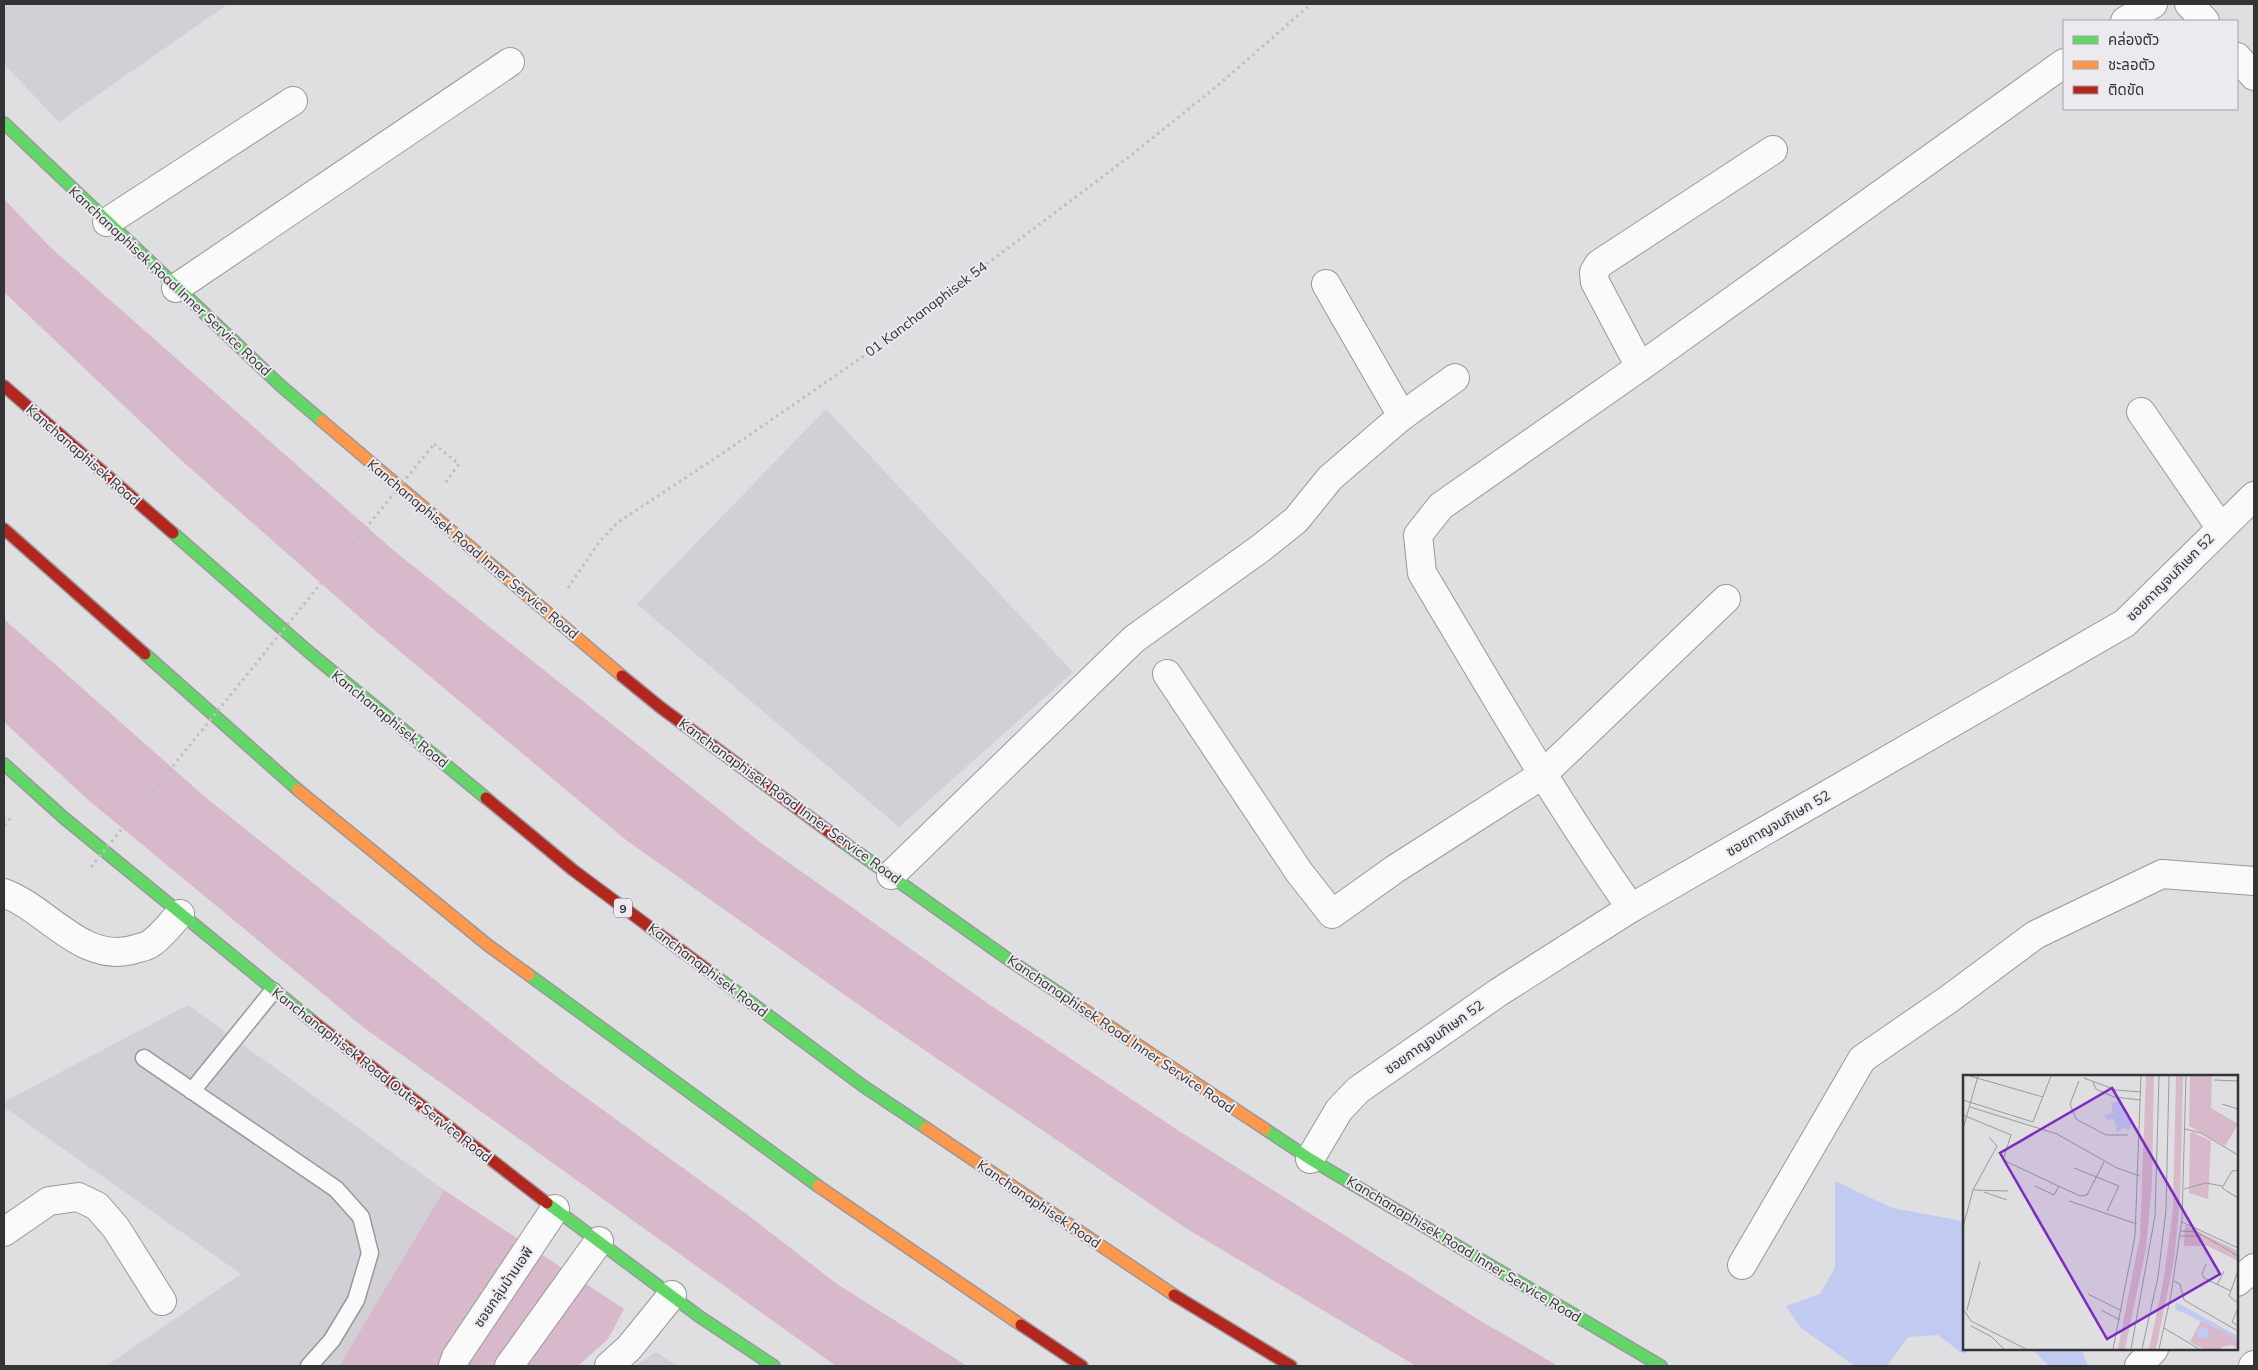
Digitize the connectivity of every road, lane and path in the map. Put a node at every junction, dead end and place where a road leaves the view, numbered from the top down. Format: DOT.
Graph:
graph roads {
  1 [pos="1311,4"];
  2 [pos="2153,4"];
  3 [pos="2189,4"];
  4 [pos="2127,20"];
  5 [pos="2204,20"];
  6 [pos="2238,58"];
  7 [pos="510,62"];
  8 [pos="2063,64"];
  9 [pos="2254,76"];
  10 [pos="293,101"];
  11 [pos="4,123"];
  12 [pos="1774,150"];
  13 [pos="107,222"];
  14 [pos="1326,284"];
  15 [pos="176,288"];
  16 [pos="1640,367"];
  17 [pos="1455,378"];
  18 [pos="4,386"];
  19 [pos="2141,412"];
  20 [pos="1402,416"];
  21 [pos="2254,496"];
  22 [pos="425,510"];
  23 [pos="2220,527"];
  24 [pos="4,529"];
  25 [pos="1726,600"];
  26 [pos="550,616"];
  27 [pos="1167,674"];
  28 [pos="4,764"];
  29 [pos="1542,775"];
  30 [pos="91,868"];
  31 [pos="891,875"];
  32 [pos="2254,881"];
  33 [pos="4,893"];
  34 [pos="1631,908"];
  35 [pos="180,914"];
  36 [pos="273,991"];
  37 [pos="144,1058"];
  38 [pos="192,1091"];
  39 [pos="1310,1159"];
  40 [pos="555,1209"];
  41 [pos="4,1232"];
  42 [pos="599,1241"];
  43 [pos="1742,1265"];
  44 [pos="2254,1268"];
  45 [pos="2238,1281"];
  46 [pos="672,1295"];
  47 [pos="162,1301"];
  48 [pos="2153,1350"];
  49 [pos="309,1366"];
  50 [pos="453,1366"];
  51 [pos="509,1366"];
  52 [pos="609,1366"];
  53 [pos="774,1366"];
  54 [pos="1082,1366"];
  55 [pos="1291,1366"];
  56 [pos="1661,1366"];
  57 [pos="2139,1366"];
  1 -- 26 [label="path, 01 Kanchanaphisek 54"];
  2 -- 4 [label="street"];
  3 -- 5 [label="street"];
  6 -- 9 [label="street"];
  7 -- 15 [label="street"];
  8 -- 16 [label="street"];
  10 -- 13 [label="street"];
  11 -- 13 [label="main road, Kanchanaphisek Road Inner Service Road"];
  12 -- 16 [label="street"];
  13 -- 15 [label="main road, Kanchanaphisek Road Inner Service Road"];
  14 -- 20 [label="street"];
  15 -- 22 [label="main road, Kanchanaphisek Road Inner Service Road"];
  16 -- 29 [label="street"];
  17 -- 20 [label="street"];
  18 -- 55 [label="main road, Kanchanaphisek Road / 9"];
  19 -- 23 [label="street"];
  20 -- 31 [label="street"];
  21 -- 23 [label="street, ซอยกาญจนภิเษก 52"];
  22 -- 26 [label="main road, Kanchanaphisek Road Inner Service Road"];
  22 -- 30 [label="path, bridge"];
  23 -- 34 [label="street, ซอยกาญจนภิเษก 52"];
  24 -- 54 [label="main road"];
  25 -- 29 [label="street"];
  26 -- 31 [label="main road, Kanchanaphisek Road Inner Service Road"];
  27 -- 29 [label="street"];
  28 -- 35 [label="main road, Kanchanaphisek Road Outer Service Road"];
  29 -- 34 [label="street"];
  31 -- 39 [label="main road, Kanchanaphisek Road Inner Service Road"];
  32 -- 43 [label="street"];
  33 -- 35 [label="street"];
  34 -- 39 [label="street, ซอยกาญจนภิเษก 52"];
  35 -- 36 [label="main road, Kanchanaphisek Road Outer Service Road"];
  36 -- 38 [label="lane"];
  36 -- 40 [label="main road, Kanchanaphisek Road Outer Service Road"];
  37 -- 38 [label="lane"];
  38 -- 49 [label="lane"];
  39 -- 56 [label="main road, Kanchanaphisek Road Inner Service Road"];
  40 -- 42 [label="main road, Kanchanaphisek Road Outer Service Road"];
  40 -- 50 [label="street, ซอยกลุ่มบ้านเอพี"];
  41 -- 47 [label="street"];
  42 -- 46 [label="main road, Kanchanaphisek Road Outer Service Road"];
  42 -- 51 [label="street"];
  44 -- 45 [label="street"];
  46 -- 52 [label="street"];
  46 -- 53 [label="main road, Kanchanaphisek Road Outer Service Road"];
  48 -- 57 [label="street"];
}
